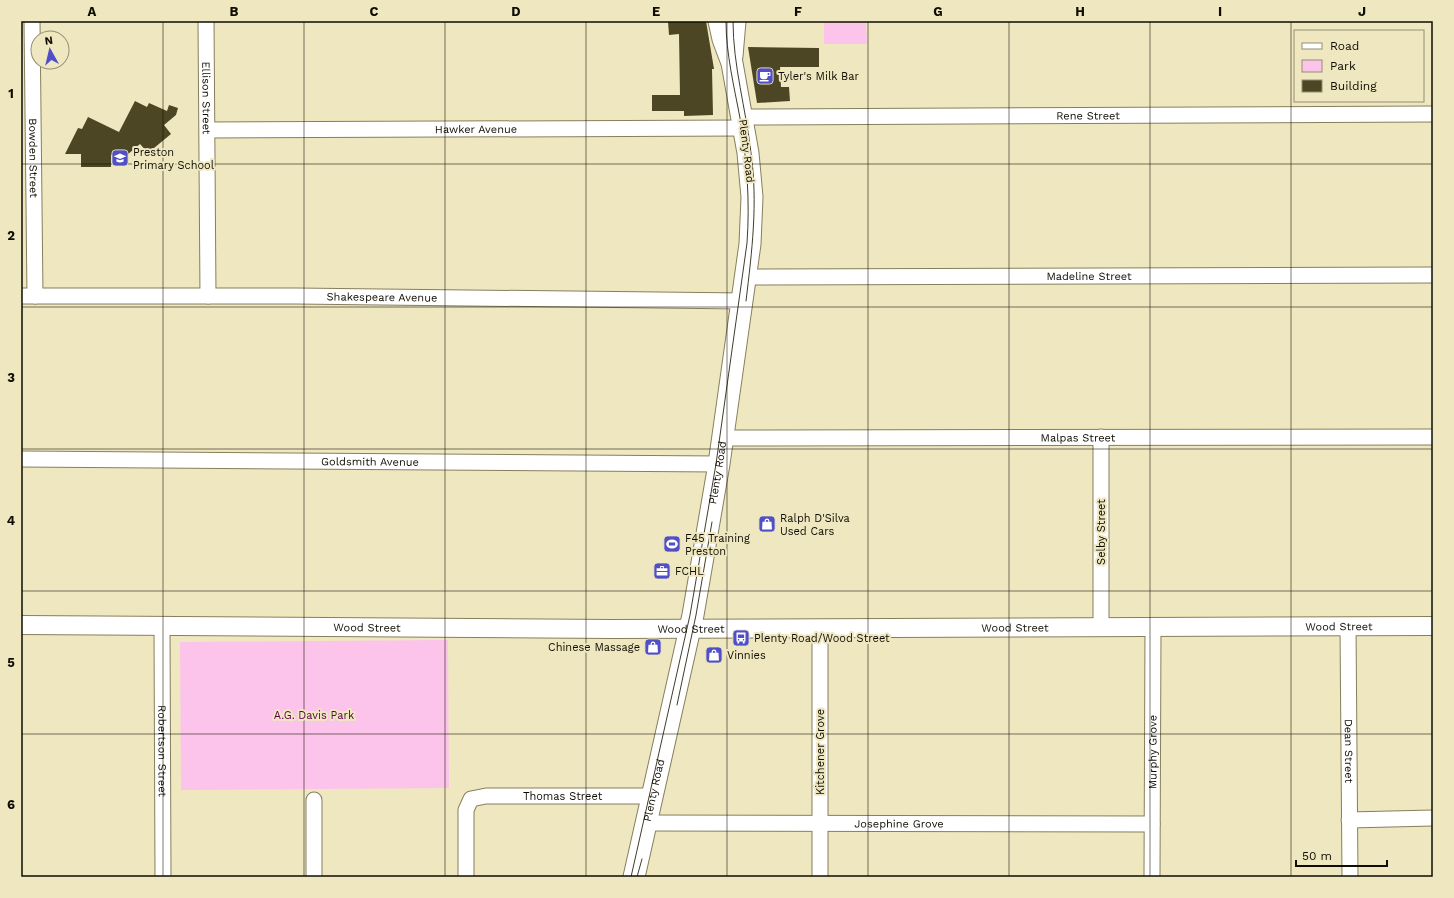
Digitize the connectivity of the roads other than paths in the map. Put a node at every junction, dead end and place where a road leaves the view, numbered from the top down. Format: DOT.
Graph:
graph roads {
  1 [pos="32,21"];
  2 [pos="206,21"];
  3 [pos="719,21"];
  4 [pos="735,21"];
  5 [pos="732,63"];
  6 [pos="1433,114"];
  7 [pos="744,123"];
  8 [pos="208,130"];
  9 [pos="1433,275"];
  10 [pos="746,277"];
  11 [pos="28,296"];
  12 [pos="208,296"];
  13 [pos="743,301"];
  14 [pos="1433,436"];
  15 [pos="1102,437"];
  16 [pos="722,438"];
  17 [pos="21,459"];
  18 [pos="719,464"];
  19 [pos="21,625"];
  20 [pos="162,626"];
  21 [pos="1348,626"];
  22 [pos="1433,626"];
  23 [pos="1101,627"];
  24 [pos="1153,627"];
  25 [pos="691,628"];
  26 [pos="820,628"];
  27 [pos="654,796"];
  28 [pos="314,800"];
  29 [pos="1433,818"];
  30 [pos="1349,820"];
  31 [pos="647,823"];
  32 [pos="820,823"];
  33 [pos="1152,824"];
  34 [pos="163,877"];
  35 [pos="314,877"];
  36 [pos="466,877"];
  37 [pos="634,877"];
  38 [pos="820,877"];
  39 [pos="1152,877"];
  40 [pos="1350,877"];
  1 -- 11 [label="street, Bowden Street"];
  2 -- 8 [label="street, Ellison Street"];
  3 -- 5 [label="main road, Plenty Road"];
  4 -- 5 [label="main road, Plenty Road"];
  5 -- 7 [label="main road, Plenty Road"];
  6 -- 7 [label="street, Rene Street"];
  7 -- 8 [label="street, Hawker Avenue"];
  7 -- 10 [label="main road, Plenty Road"];
  8 -- 12 [label="street, Ellison Street"];
  9 -- 10 [label="street, Madeline Street"];
  10 -- 13 [label="main road, Plenty Road"];
  11 -- 12 [label="street, Shakespeare Avenue"];
  12 -- 13 [label="street, Shakespeare Avenue"];
  13 -- 16 [label="main road, Plenty Road"];
  14 -- 15 [label="street, Malpas Street"];
  15 -- 16 [label="street, Malpas Street"];
  15 -- 23 [label="street, Selby Street"];
  16 -- 18 [label="main road, Plenty Road"];
  17 -- 18 [label="street, Goldsmith Avenue"];
  18 -- 25 [label="main road, Plenty Road"];
  19 -- 20 [label="street, Wood Street"];
  20 -- 25 [label="street, Wood Street"];
  20 -- 34 [label="street, Robertson Street"];
  21 -- 22 [label="street, Wood Street"];
  21 -- 24 [label="street, Wood Street"];
  21 -- 30 [label="street, Dean Street"];
  23 -- 24 [label="street, Wood Street"];
  23 -- 26 [label="street, Wood Street"];
  24 -- 33 [label="street, Murphy Grove"];
  25 -- 26 [label="street, Wood Street"];
  25 -- 27 [label="main road, Plenty Road"];
  26 -- 32 [label="street, Kitchener Grove"];
  27 -- 31 [label="main road, Plenty Road"];
  27 -- 36 [label="street, Thomas Street"];
  28 -- 35 [label="street"];
  29 -- 30 [label="street"];
  30 -- 40 [label="street, Dean Street"];
  31 -- 32 [label="street, Josephine Grove"];
  31 -- 37 [label="main road, Plenty Road"];
  32 -- 33 [label="street, Josephine Grove"];
  32 -- 38 [label="street, Kitchener Grove"];
  33 -- 39 [label="street, Murphy Grove"];
}
